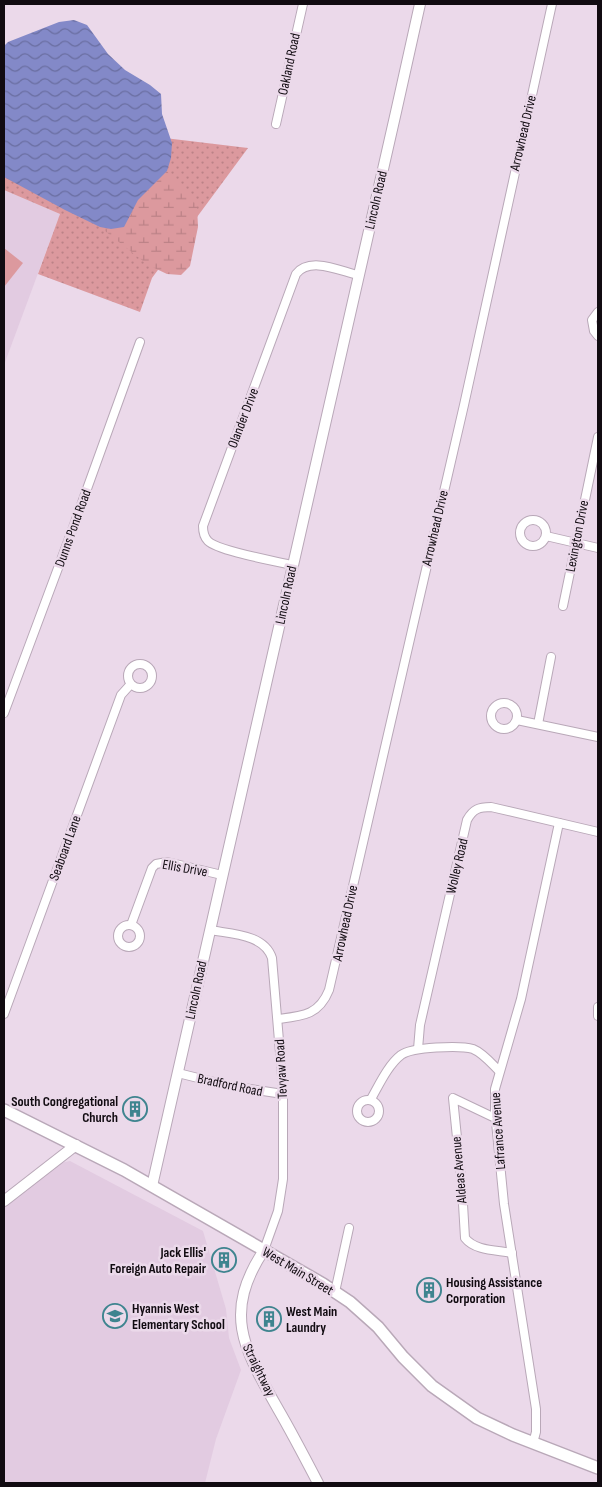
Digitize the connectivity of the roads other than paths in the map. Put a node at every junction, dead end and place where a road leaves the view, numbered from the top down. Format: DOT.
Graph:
graph roads {
  1 [pos="303,4"];
  2 [pos="420,4"];
  3 [pos="552,4"];
  4 [pos="276,124"];
  5 [pos="358,275"];
  6 [pos="598,312"];
  7 [pos="598,336"];
  8 [pos="140,342"];
  9 [pos="598,437"];
  10 [pos="546,536"];
  11 [pos="576,543"];
  12 [pos="598,548"];
  13 [pos="292,565"];
  14 [pos="563,606"];
  15 [pos="551,657"];
  16 [pos="130,684"];
  17 [pos="4,713"];
  18 [pos="516,720"];
  19 [pos="538,724"];
  20 [pos="598,737"];
  21 [pos="559,823"];
  22 [pos="598,832"];
  23 [pos="222,875"];
  24 [pos="131,925"];
  25 [pos="210,930"];
  26 [pos="598,1007"];
  27 [pos="4,1014"];
  28 [pos="598,1016"];
  29 [pos="278,1019"];
  30 [pos="418,1049"];
  31 [pos="499,1071"];
  32 [pos="178,1073"];
  33 [pos="283,1094"];
  34 [pos="371,1100"];
  35 [pos="4,1110"];
  36 [pos="495,1118"];
  37 [pos="76,1145"];
  38 [pos="152,1186"];
  39 [pos="4,1201"];
  40 [pos="349,1228"];
  41 [pos="264,1250"];
  42 [pos="512,1253"];
  43 [pos="335,1292"];
  44 [pos="533,1443"];
  45 [pos="598,1468"];
  46 [pos="318,1483"];
  1 -- 4 [label="street, Oakland Road"];
  2 -- 5 [label="street, Lincoln Road"];
  3 -- 29 [label="street, Arrowhead Drive"];
  5 -- 13 [label="street, Lincoln Road"];
  5 -- 13 [label="street, Olander Drive"];
  6 -- 7 [label="street"];
  8 -- 17 [label="street, Dunns Pond Road"];
  9 -- 11 [label="street, Lexington Drive"];
  10 -- 11 [label="street"];
  11 -- 12 [label="street"];
  11 -- 14 [label="street, Lexington Drive"];
  13 -- 23 [label="street, Lincoln Road"];
  15 -- 19 [label="street"];
  16 -- 27 [label="street, Seaboard Lane"];
  18 -- 19 [label="street"];
  19 -- 20 [label="street"];
  21 -- 22 [label="street, Wolley Road"];
  21 -- 30 [label="street, Wolley Road"];
  21 -- 31 [label="street, Lafrance Avenue"];
  23 -- 24 [label="street, Ellis Drive"];
  23 -- 25 [label="street, Lincoln Road"];
  25 -- 29 [label="street, Tevyaw Road"];
  25 -- 32 [label="street, Lincoln Road"];
  26 -- 28 [label="street"];
  29 -- 33 [label="street, Tevyaw Road"];
  30 -- 31 [label="street"];
  30 -- 34 [label="street"];
  31 -- 36 [label="street, Lafrance Avenue"];
  32 -- 33 [label="street, Bradford Road"];
  32 -- 38 [label="street, Lincoln Road"];
  33 -- 41 [label="street, Tevyaw Road"];
  35 -- 37 [label="main road, West Main Street"];
  36 -- 42 [label="street, Lafrance Avenue"];
  36 -- 42 [label="street, Aldeas Avenue"];
  37 -- 38 [label="main road, West Main Street"];
  37 -- 39 [label="street"];
  38 -- 41 [label="main road, West Main Street"];
  40 -- 43 [label="street"];
  41 -- 43 [label="main road, West Main Street"];
  41 -- 46 [label="street, Straightway"];
  42 -- 44 [label="street, Lafrance Avenue"];
  43 -- 44 [label="main road, West Main Street"];
  44 -- 45 [label="main road, West Main Street"];
}
